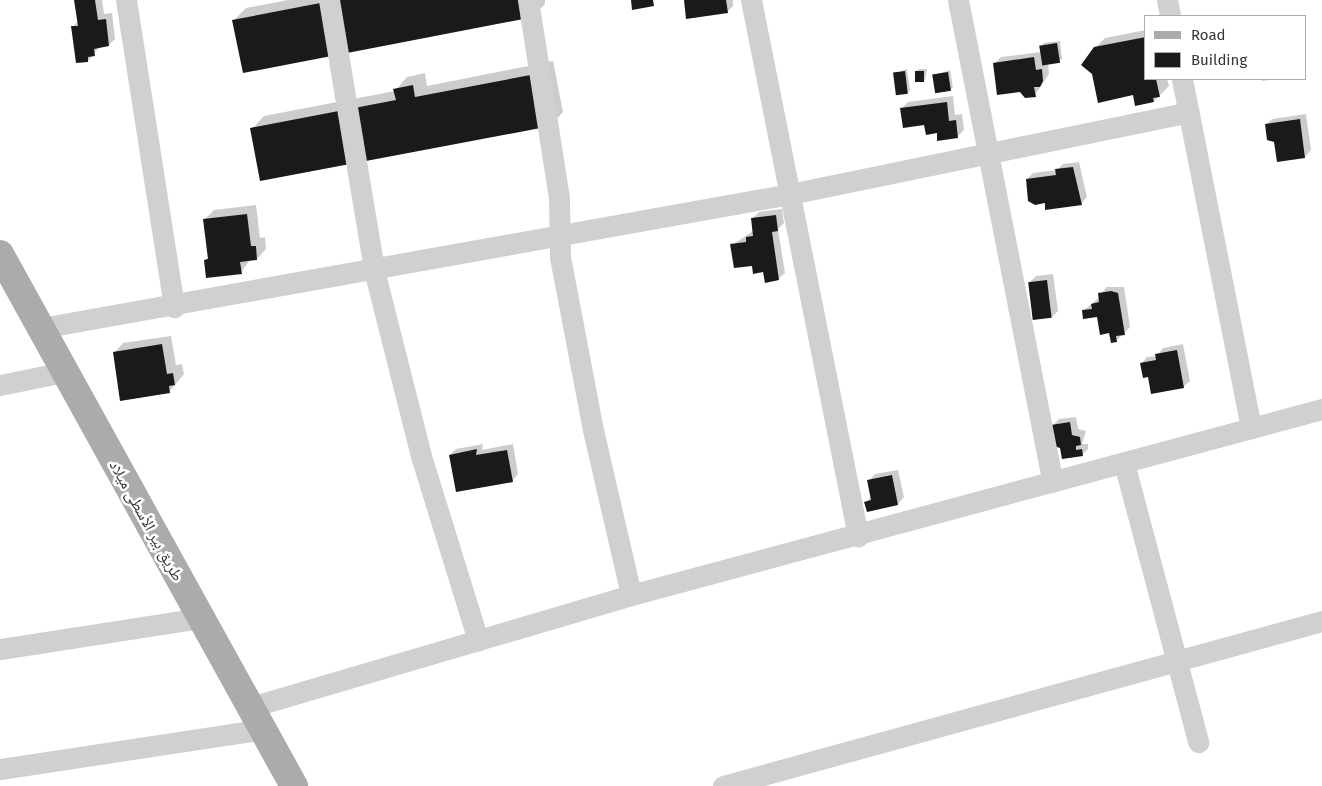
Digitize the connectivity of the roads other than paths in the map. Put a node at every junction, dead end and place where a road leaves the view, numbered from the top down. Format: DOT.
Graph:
graph roads {
  1 [pos="126,0"];
  2 [pos="329,0"];
  3 [pos="528,0"];
  4 [pos="751,0"];
  5 [pos="958,0"];
  6 [pos="1167,0"];
  7 [pos="1170,15"];
  8 [pos="1182,80"];
  9 [pos="1189,112"];
  10 [pos="988,153"];
  11 [pos="790,194"];
  12 [pos="560,234"];
  13 [pos="0,254"];
  14 [pos="374,270"];
  15 [pos="174,306"];
  16 [pos="41,328"];
  17 [pos="64,372"];
  18 [pos="0,384"];
  19 [pos="1322,409"];
  20 [pos="1251,428"];
  21 [pos="1124,462"];
  22 [pos="1053,482"];
  23 [pos="858,536"];
  24 [pos="631,595"];
  25 [pos="200,618"];
  26 [pos="1322,621"];
  27 [pos="478,640"];
  28 [pos="0,649"];
  29 [pos="1176,661"];
  30 [pos="257,718"];
  31 [pos="1198,742"];
  32 [pos="0,769"];
  33 [pos="294,786"];
  34 [pos="723,786"];
  1 -- 15 [label="street"];
  2 -- 14 [label="street"];
  3 -- 12 [label="street"];
  4 -- 11 [label="street"];
  5 -- 10 [label="street"];
  6 -- 7 [label="street"];
  8 -- 9 [label="street"];
  9 -- 10 [label="street"];
  9 -- 20 [label="street"];
  10 -- 11 [label="street"];
  10 -- 22 [label="street"];
  11 -- 12 [label="street"];
  11 -- 23 [label="street"];
  12 -- 14 [label="street"];
  12 -- 24 [label="street"];
  13 -- 16 [label="main road, طريق بير الأسطى ميلاد"];
  14 -- 15 [label="street"];
  14 -- 27 [label="street"];
  15 -- 16 [label="street"];
  16 -- 17 [label="main road, طريق بير الأسطى ميلاد"];
  17 -- 18 [label="street"];
  17 -- 25 [label="main road, طريق بير الأسطى ميلاد"];
  19 -- 20 [label="street"];
  20 -- 21 [label="street"];
  21 -- 22 [label="street"];
  21 -- 29 [label="street"];
  22 -- 23 [label="street"];
  23 -- 24 [label="street"];
  24 -- 27 [label="street"];
  25 -- 28 [label="street"];
  25 -- 30 [label="main road, طريق بير الأسطى ميلاد"];
  26 -- 29 [label="street"];
  27 -- 30 [label="street"];
  29 -- 31 [label="street"];
  29 -- 34 [label="street"];
  30 -- 32 [label="street"];
  30 -- 33 [label="main road, طريق بير الأسطى ميلاد"];
}
